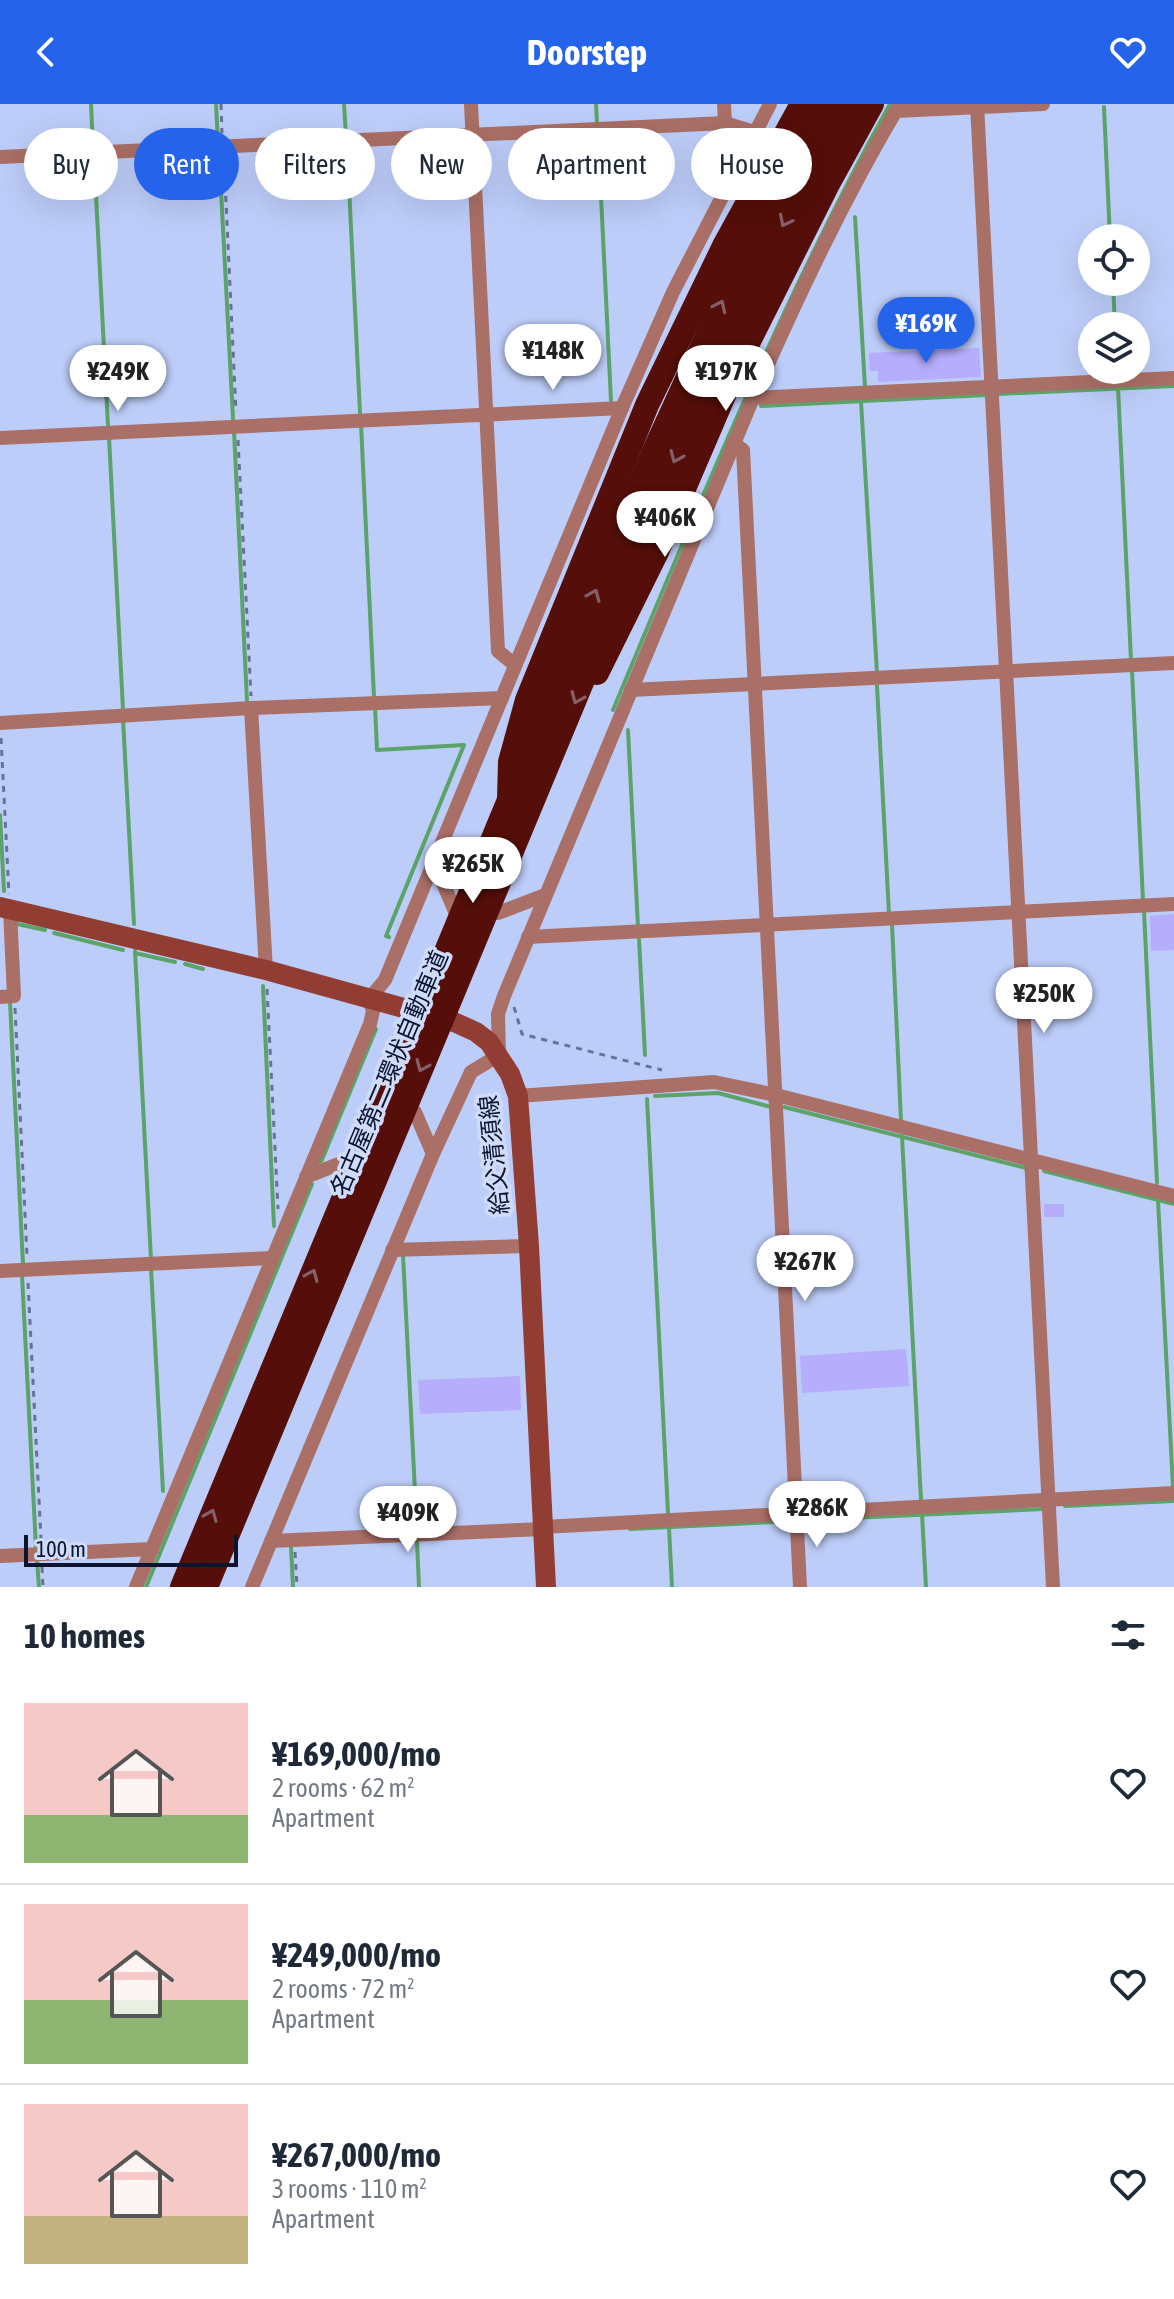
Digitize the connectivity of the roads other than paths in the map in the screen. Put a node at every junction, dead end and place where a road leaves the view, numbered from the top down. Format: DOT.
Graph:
graph roads {
  1 [pos="471,104"];
  2 [pos="724,104"];
  3 [pos="770,104"];
  4 [pos="802,104"];
  5 [pos="825,104"];
  6 [pos="850,104"];
  7 [pos="872,104"];
  8 [pos="1043,104"];
  9 [pos="977,106"];
  10 [pos="898,108"];
  11 [pos="725,123"];
  12 [pos="473,128"];
  13 [pos="741,128"];
  14 [pos="756,128"];
  15 [pos="492,133"];
  16 [pos="391,138"];
  17 [pos="0,157"];
  18 [pos="476,200"];
  19 [pos="720,200"];
  20 [pos="1174,378"];
  21 [pos="992,387"];
  22 [pos="753,398"];
  23 [pos="622,408"];
  24 [pos="486,414"];
  25 [pos="0,438"];
  26 [pos="733,443"];
  27 [pos="1174,663"];
  28 [pos="515,665"];
  29 [pos="1005,672"];
  30 [pos="597,673"];
  31 [pos="755,684"];
  32 [pos="631,690"];
  33 [pos="502,698"];
  34 [pos="251,708"];
  35 [pos="0,723"];
  36 [pos="434,862"];
  37 [pos="517,864"];
  38 [pos="545,895"];
  39 [pos="1174,904"];
  40 [pos="5,908"];
  41 [pos="1018,912"];
  42 [pos="498,913"];
  43 [pos="767,925"];
  44 [pos="528,937"];
  45 [pos="477,964"];
  46 [pos="266,970"];
  47 [pos="7,996"];
  48 [pos="369,999"];
  49 [pos="499,1055"];
  50 [pos="776,1095"];
  51 [pos="518,1096"];
  52 [pos="415,1112"];
  53 [pos="405,1137"];
  54 [pos="433,1154"];
  55 [pos="1032,1161"];
  56 [pos="306,1177"];
  57 [pos="1174,1196"];
  58 [pos="529,1246"];
  59 [pos="392,1250"];
  60 [pos="272,1258"];
  61 [pos="0,1271"];
  62 [pos="1174,1493"];
  63 [pos="1049,1500"];
  64 [pos="796,1513"];
  65 [pos="543,1528"];
  66 [pos="271,1541"];
  67 [pos="152,1549"];
  68 [pos="0,1556"];
  69 [pos="136,1587"];
  70 [pos="182,1587"];
  71 [pos="206,1587"];
  72 [pos="252,1587"];
  73 [pos="546,1587"];
  74 [pos="800,1587"];
  75 [pos="1053,1587"];
  1 -- 12 [label="street"];
  2 -- 11 [label="street"];
  3 -- 14 [label="street"];
  4 -- 37 [label="highway"];
  70 -- 5 [label="highway, 名古屋第二環状自動車道, one-way, bridge"];
  6 -- 71 [label="highway, 名古屋第二環状自動車道, one-way, bridge"];
  7 -- 30 [label="highway"];
  8 -- 9 [label="street"];
  9 -- 10 [label="street"];
  9 -- 21 [label="street"];
  10 -- 22 [label="street"];
  11 -- 13 [label="street"];
  11 -- 15 [label="street"];
  16 -- 17 [label="street"];
  18 -- 24 [label="street"];
  19 -- 23 [label="street"];
  20 -- 21 [label="street"];
  21 -- 22 [label="street"];
  21 -- 29 [label="street"];
  22 -- 26 [label="street"];
  23 -- 24 [label="street"];
  23 -- 28 [label="street"];
  24 -- 25 [label="street"];
  24 -- 28 [label="street"];
  26 -- 31 [label="street"];
  26 -- 32 [label="street"];
  27 -- 29 [label="street"];
  28 -- 33 [label="street"];
  29 -- 31 [label="street"];
  29 -- 41 [label="street"];
  31 -- 32 [label="street"];
  31 -- 43 [label="street"];
  32 -- 38 [label="street"];
  33 -- 34 [label="street"];
  33 -- 36 [label="street"];
  34 -- 35 [label="street"];
  34 -- 46 [label="street"];
  36 -- 45 [label="street"];
  36 -- 48 [label="street"];
  38 -- 42 [label="street"];
  38 -- 44 [label="street"];
  39 -- 41 [label="street"];
  40 -- 46 [label="main road, 給父清須線"];
  40 -- 47 [label="street"];
  41 -- 43 [label="street"];
  41 -- 55 [label="street"];
  43 -- 44 [label="street"];
  43 -- 50 [label="street"];
  44 -- 49 [label="street"];
  46 -- 48 [label="main road, 給父清須線"];
  48 -- 49 [label="main road, 給父清須線"];
  48 -- 56 [label="street"];
  49 -- 51 [label="main road, 給父清須線"];
  49 -- 54 [label="street"];
  50 -- 51 [label="street"];
  50 -- 55 [label="street"];
  50 -- 64 [label="street"];
  51 -- 58 [label="main road, 給父清須線"];
  52 -- 54 [label="street"];
  53 -- 56 [label="street"];
  54 -- 59 [label="street"];
  55 -- 57 [label="street"];
  55 -- 63 [label="street"];
  56 -- 60 [label="street"];
  58 -- 59 [label="street"];
  58 -- 65 [label="main road, 給父清須線"];
  59 -- 66 [label="street"];
  60 -- 61 [label="street"];
  60 -- 67 [label="street"];
  62 -- 63 [label="street"];
  63 -- 64 [label="street"];
  63 -- 75 [label="street"];
  64 -- 65 [label="street"];
  64 -- 74 [label="street"];
  65 -- 66 [label="street"];
  65 -- 73 [label="main road, 給父清須線"];
  66 -- 72 [label="street"];
  67 -- 68 [label="street"];
  67 -- 69 [label="street"];
}
